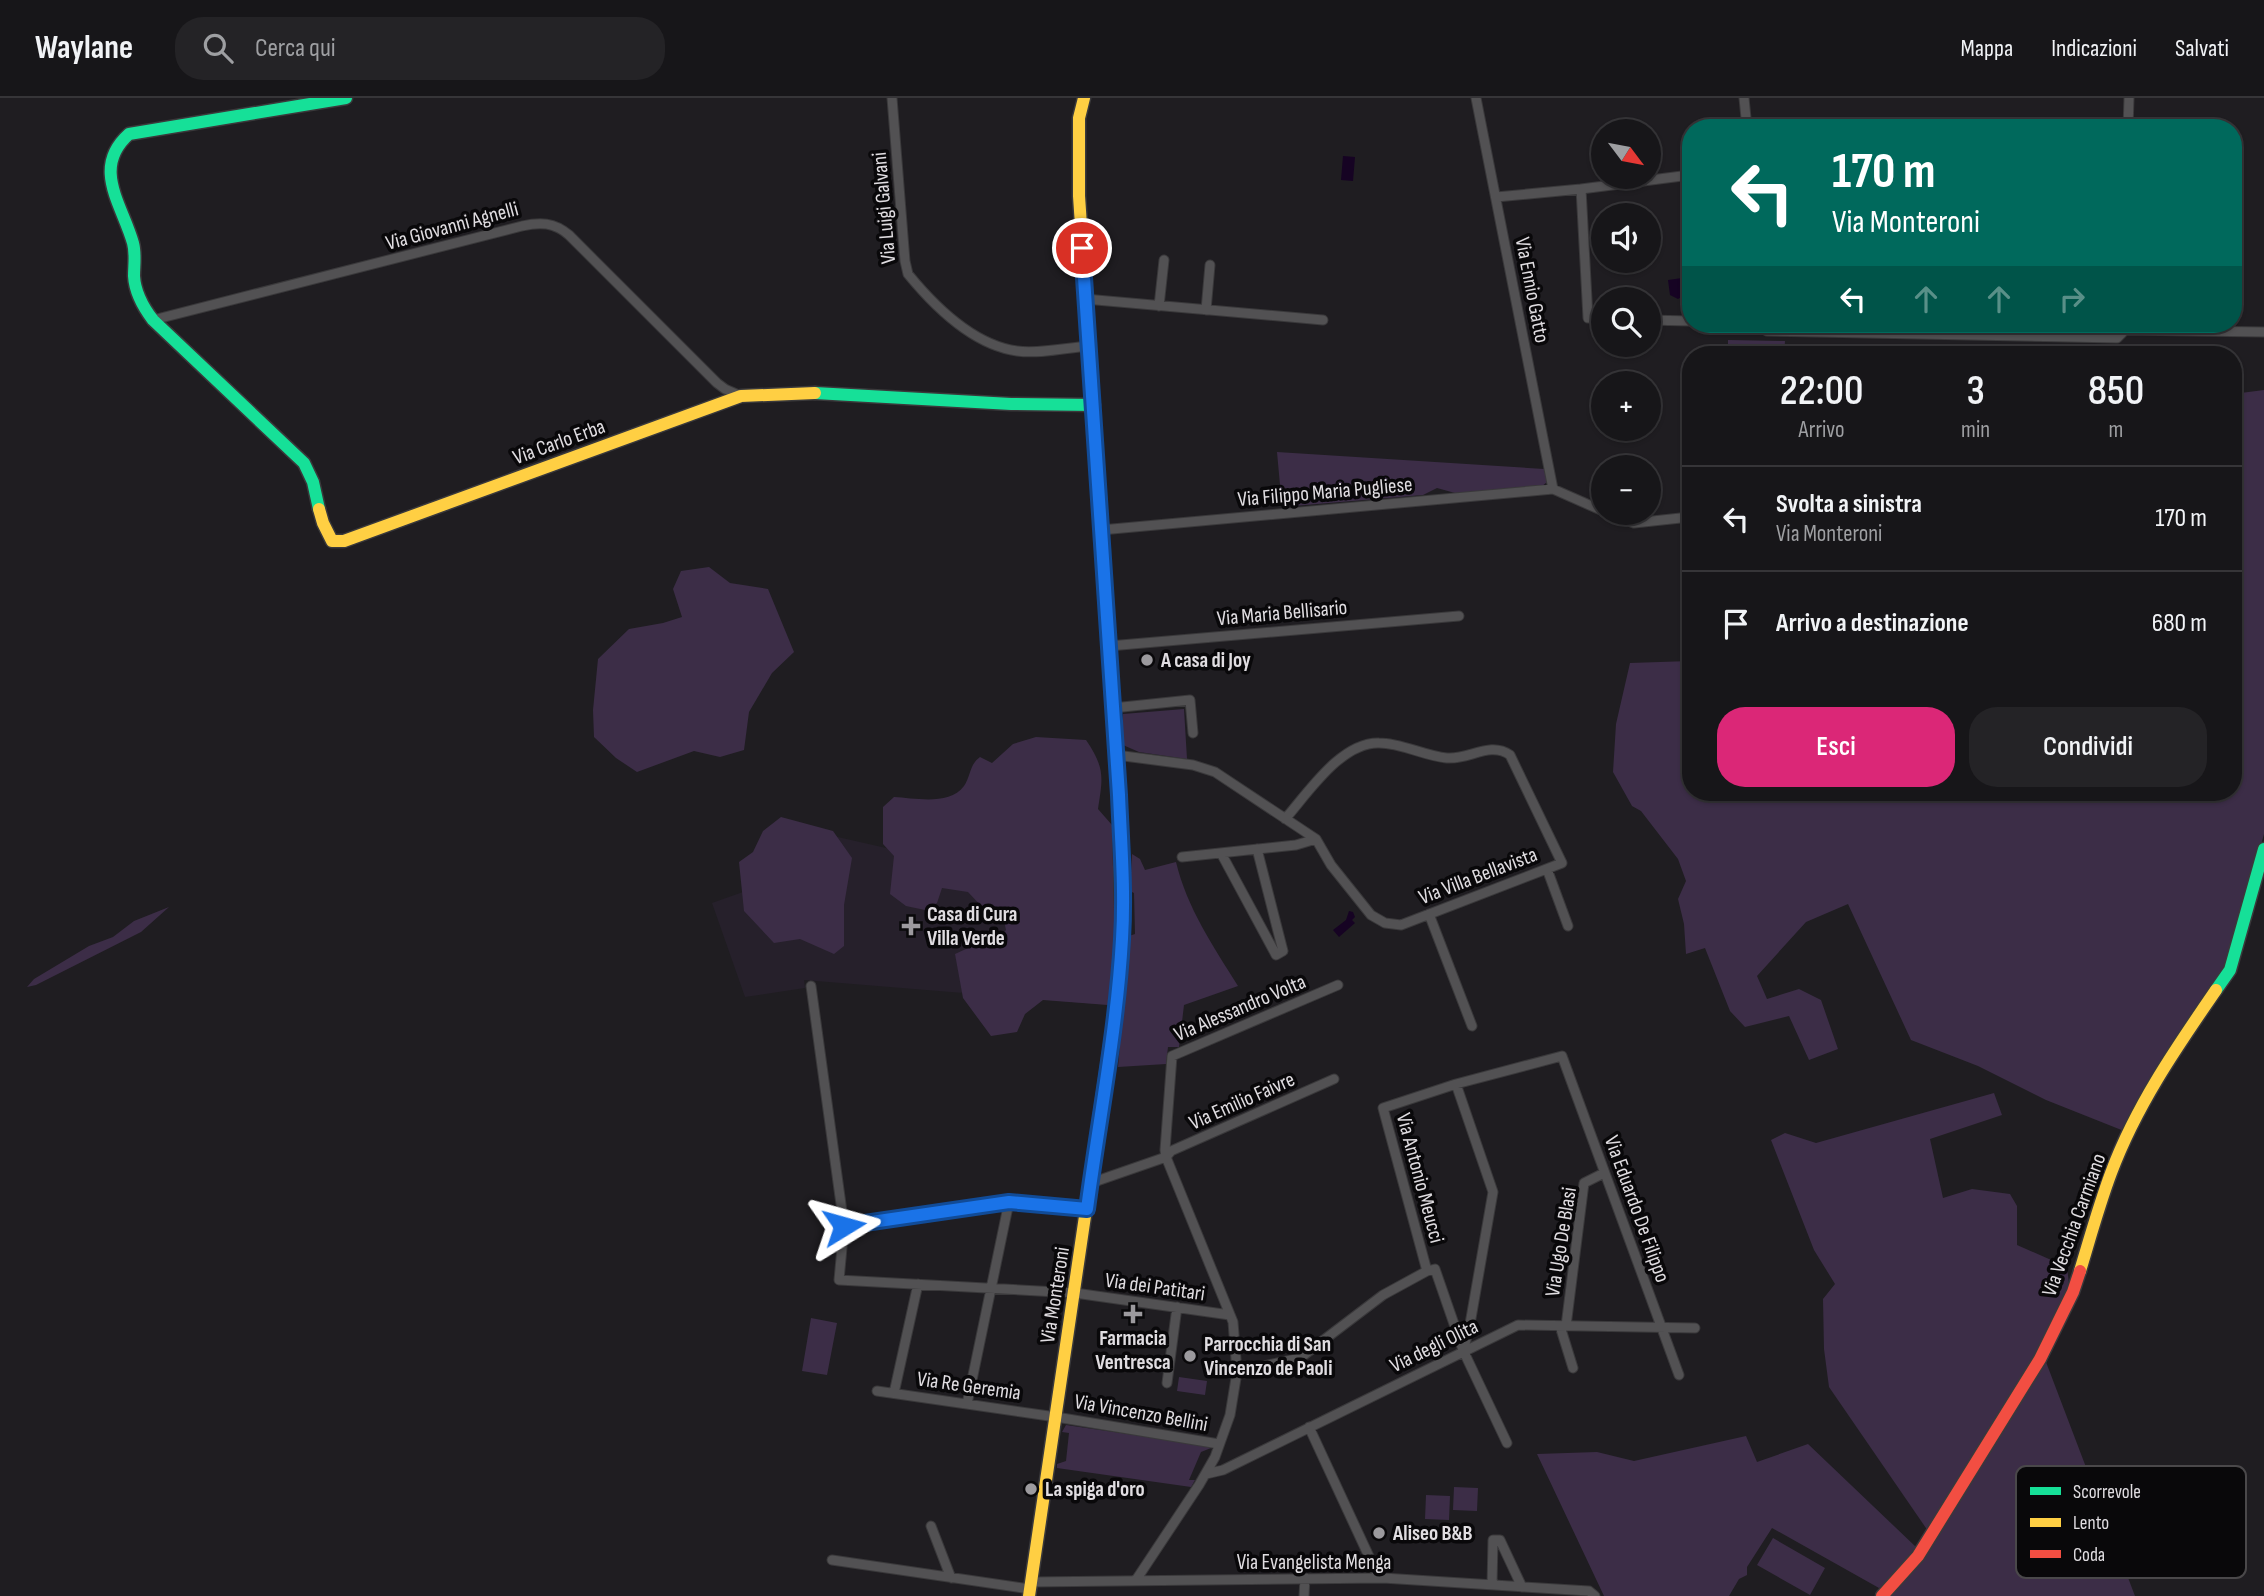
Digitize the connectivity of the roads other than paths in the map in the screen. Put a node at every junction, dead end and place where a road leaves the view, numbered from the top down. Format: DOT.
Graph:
graph roads {
  1 [pos="346,98"];
  2 [pos="892,98"];
  3 [pos="1075,98"];
  4 [pos="1084,98"];
  5 [pos="1476,98"];
  6 [pos="1744,98"];
  7 [pos="2129,98"];
  8 [pos="1079,118"];
  9 [pos="1746,119"];
  10 [pos="2128,119"];
  11 [pos="1682,176"];
  12 [pos="1581,189"];
  13 [pos="1496,197"];
  14 [pos="1164,260"];
  15 [pos="1210,265"];
  16 [pos="1085,299"];
  17 [pos="1159,306"];
  18 [pos="1206,310"];
  19 [pos="1591,318"];
  20 [pos="153,320"];
  21 [pos="1323,320"];
  22 [pos="1661,320"];
  23 [pos="1682,321"];
  24 [pos="2242,331"];
  25 [pos="2264,332"];
  26 [pos="1867,333"];
  27 [pos="2121,333"];
  28 [pos="1088,346"];
  29 [pos="741,396"];
  30 [pos="1094,405"];
  31 [pos="1553,489"];
  32 [pos="1591,505"];
  33 [pos="1682,518"];
  34 [pos="1661,520"];
  35 [pos="1101,530"];
  36 [pos="1459,615"];
  37 [pos="1108,646"];
  38 [pos="1113,708"];
  39 [pos="1193,733"];
  40 [pos="1116,755"];
  41 [pos="1285,819"];
  42 [pos="1316,839"];
  43 [pos="1257,849"];
  44 [pos="2264,849"];
  45 [pos="1221,853"];
  46 [pos="1182,857"];
  47 [pos="1547,869"];
  48 [pos="1429,914"];
  49 [pos="1569,926"];
  50 [pos="1338,985"];
  51 [pos="811,986"];
  52 [pos="1472,1026"];
  53 [pos="1334,1079"];
  54 [pos="1456,1084"];
  55 [pos="1166,1157"];
  56 [pos="1604,1173"];
  57 [pos="1091,1184"];
  58 [pos="1009,1202"];
  59 [pos="1087,1209"];
  60 [pos="844,1226"];
  61 [pos="1427,1271"];
  62 [pos="918,1284"];
  63 [pos="991,1288"];
  64 [pos="1075,1293"];
  65 [pos="1177,1307"];
  66 [pos="1230,1315"];
  67 [pos="1563,1326"];
  68 [pos="1662,1328"];
  69 [pos="1695,1328"];
  70 [pos="1463,1350"];
  71 [pos="1573,1368"];
  72 [pos="1237,1372"];
  73 [pos="1679,1375"];
  74 [pos="1167,1383"];
  75 [pos="877,1391"];
  76 [pos="894,1393"];
  77 [pos="967,1404"];
  78 [pos="1056,1417"];
  79 [pos="1309,1427"];
  80 [pos="1507,1443"];
  81 [pos="1219,1444"];
  82 [pos="1206,1474"];
  83 [pos="932,1527"];
  84 [pos="832,1560"];
  85 [pos="951,1578"];
  86 [pos="1305,1578"];
  87 [pos="1379,1578"];
  88 [pos="1136,1580"];
  89 [pos="1492,1585"];
  90 [pos="1522,1587"];
  91 [pos="1030,1589"];
  92 [pos="1011,1591"];
  93 [pos="1304,1596"];
  94 [pos="1595,1596"];
  95 [pos="1882,1596"];
  1 -- 20 [label="street"];
  2 -- 28 [label="street, Via Luigi Galvani"];
  3 -- 8 [label="street, Via Monteroni"];
  4 -- 8 [label="street, Via Monteroni"];
  5 -- 13 [label="street, Via Ennio Gatto"];
  6 -- 9 [label="street"];
  7 -- 10 [label="street"];
  8 -- 16 [label="street, Via Monteroni"];
  11 -- 12 [label="street"];
  12 -- 13 [label="street"];
  12 -- 19 [label="street"];
  13 -- 31 [label="street, Via Ennio Gatto"];
  14 -- 17 [label="street"];
  15 -- 18 [label="street"];
  16 -- 17 [label="street"];
  16 -- 28 [label="street, Via Monteroni"];
  17 -- 18 [label="street"];
  18 -- 21 [label="street"];
  20 -- 29 [label="street, Via Giovanni Agnelli"];
  20 -- 29 [label="street, Via Carlo Erba"];
  22 -- 23 [label="street"];
  24 -- 25 [label="street"];
  26 -- 27 [label="street"];
  28 -- 30 [label="street, Via Monteroni"];
  29 -- 30 [label="street, Via Carlo Erba"];
  30 -- 35 [label="street, Via Monteroni"];
  31 -- 32 [label="street"];
  31 -- 35 [label="street, Via Filippo Maria Pugliese"];
  33 -- 34 [label="street"];
  35 -- 37 [label="street, Via Monteroni"];
  36 -- 37 [label="street, Via Maria Bellisario"];
  37 -- 38 [label="street, Via Monteroni"];
  38 -- 39 [label="street"];
  38 -- 40 [label="street, Via Monteroni"];
  40 -- 41 [label="street, Via Villa Bellavista"];
  40 -- 57 [label="street, Via Monteroni"];
  41 -- 42 [label="street, Via Villa Bellavista"];
  41 -- 47 [label="street, Via Villa Bellavista"];
  42 -- 43 [label="street"];
  42 -- 48 [label="street, Via Villa Bellavista"];
  43 -- 45 [label="street"];
  43 -- 45 [label="street"];
  44 -- 95 [label="street, Via Vecchia Carmiano"];
  45 -- 46 [label="street"];
  47 -- 48 [label="street, Via Villa Bellavista"];
  47 -- 49 [label="street"];
  48 -- 52 [label="street"];
  50 -- 55 [label="street, Via Alessandro Volta"];
  51 -- 60 [label="street"];
  53 -- 55 [label="street, Via Emilio Faivre"];
  54 -- 56 [label="street, Via Eduardo De Filippo"];
  54 -- 61 [label="street, Via Antonio Meucci"];
  54 -- 70 [label="street"];
  55 -- 57 [label="street, Via Emilio Faivre"];
  55 -- 66 [label="street"];
  56 -- 67 [label="street, Via Ugo De Blasi"];
  56 -- 68 [label="street, Via Eduardo De Filippo"];
  57 -- 59 [label="street, Via Monteroni"];
  58 -- 59 [label="street"];
  58 -- 60 [label="street"];
  58 -- 63 [label="street"];
  59 -- 64 [label="street, Via Monteroni"];
  60 -- 62 [label="street, Via dei Patitari"];
  61 -- 70 [label="street, Via Antonio Meucci"];
  61 -- 72 [label="street"];
  62 -- 63 [label="street, Via dei Patitari"];
  62 -- 76 [label="street"];
  63 -- 64 [label="street, Via dei Patitari"];
  63 -- 77 [label="street"];
  64 -- 65 [label="street, Via dei Patitari"];
  64 -- 78 [label="street, Via Monteroni"];
  65 -- 66 [label="street, Via dei Patitari"];
  65 -- 74 [label="street"];
  66 -- 72 [label="street"];
  67 -- 68 [label="street, Via degli Olita"];
  67 -- 70 [label="street, Via degli Olita"];
  67 -- 71 [label="street"];
  68 -- 69 [label="street, Via degli Olita"];
  68 -- 73 [label="street, Via Eduardo De Filippo"];
  70 -- 79 [label="street, Via degli Olita"];
  70 -- 80 [label="street, Via Antonio Meucci"];
  72 -- 81 [label="street"];
  75 -- 76 [label="street, Via Re Geremia"];
  76 -- 77 [label="street, Via Re Geremia"];
  77 -- 78 [label="street, Via Re Geremia"];
  78 -- 81 [label="street, Via Vincenzo Bellini"];
  78 -- 91 [label="street, Via Monteroni"];
  79 -- 82 [label="street, Via degli Olita"];
  79 -- 87 [label="street"];
  81 -- 82 [label="street"];
  82 -- 88 [label="street"];
  83 -- 85 [label="street"];
  84 -- 85 [label="street, Via Evangelista Menga"];
  85 -- 92 [label="street, Via Evangelista Menga"];
  86 -- 87 [label="street, Via Evangelista Menga"];
  86 -- 88 [label="street, Via Evangelista Menga"];
  86 -- 93 [label="street"];
  87 -- 89 [label="street, Via Evangelista Menga"];
  88 -- 91 [label="street, Via Evangelista Menga"];
  89 -- 90 [label="street, Via Evangelista Menga"];
  89 -- 90 [label="street"];
  90 -- 94 [label="street, Via Evangelista Menga"];
  91 -- 92 [label="street, Via Evangelista Menga"];
}
